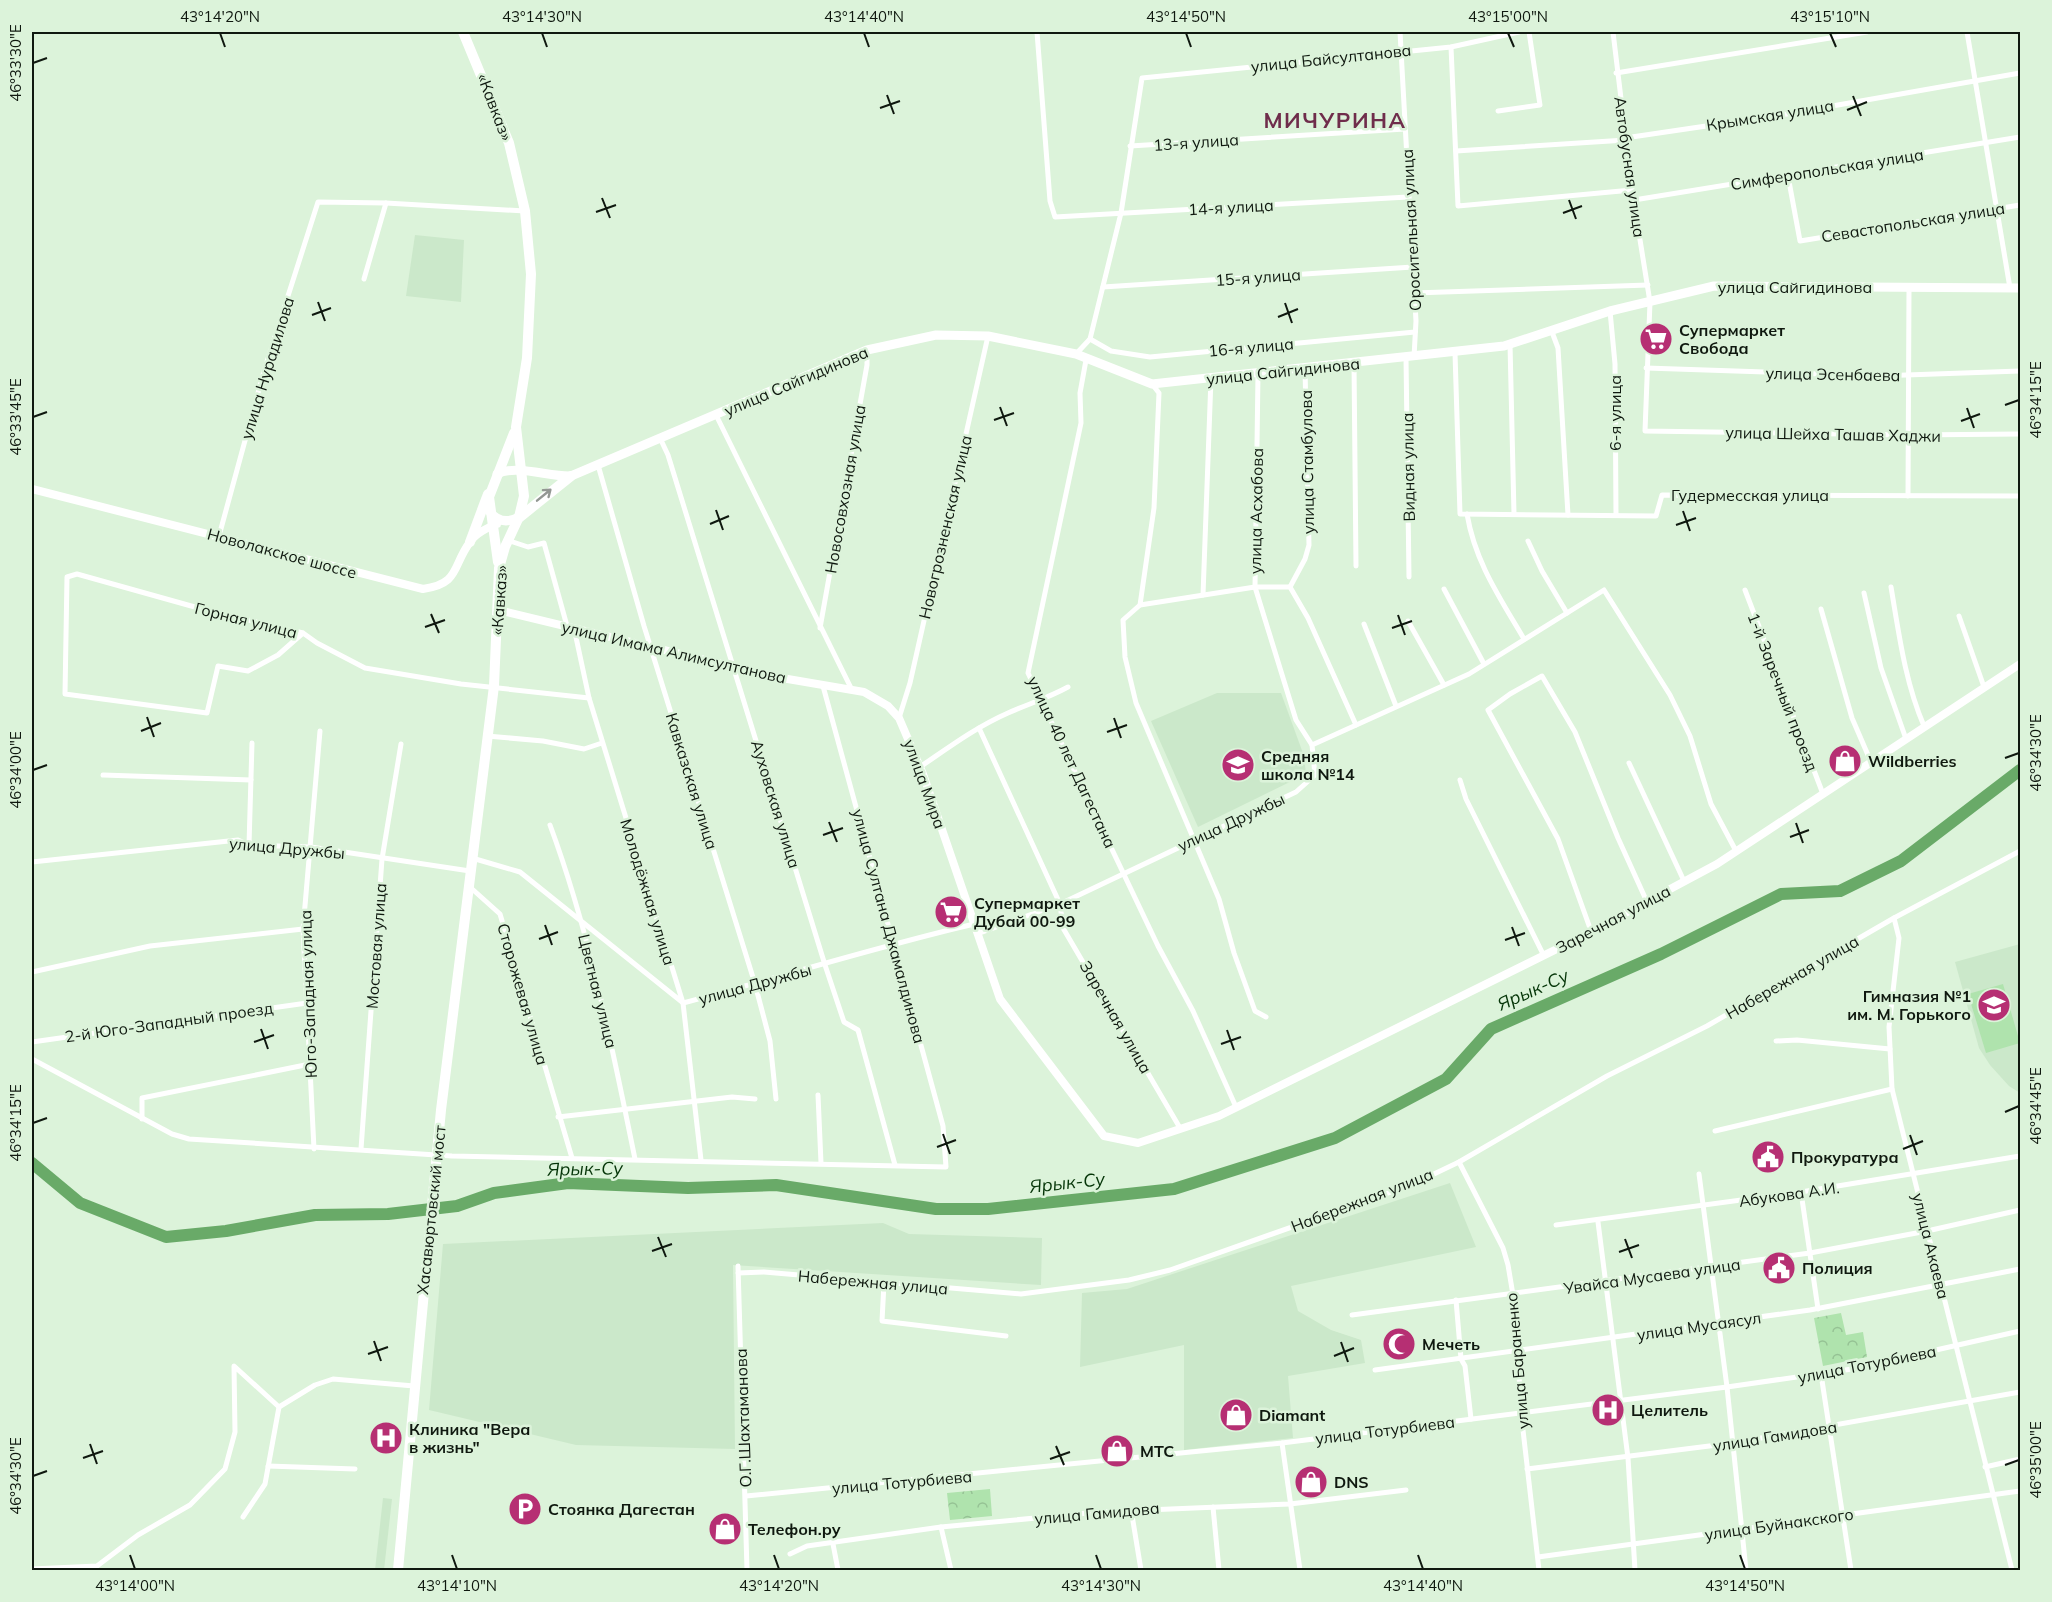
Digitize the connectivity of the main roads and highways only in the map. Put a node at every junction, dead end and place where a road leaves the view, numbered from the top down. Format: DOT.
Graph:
graph roads {
  1 [pos="463,32"];
  2 [pos="2020,288"];
  3 [pos="516,428"];
  4 [pos="521,471"];
  5 [pos="571,476"];
  6 [pos="495,478"];
  7 [pos="32,489"];
  8 [pos="490,512"];
  9 [pos="519,517"];
  10 [pos="505,521"];
  11 [pos="494,525"];
  12 [pos="470,542"];
  13 [pos="499,568"];
  14 [pos="498,610"];
  15 [pos="2020,664"];
  16 [pos="852,690"];
  17 [pos="441,1110"];
  18 [pos="1138,1143"];
  19 [pos="398,1570"];
  1 -- 3 [label="highway, «Кавказ»"];
  2 -- 5 [label="main road, улица Сайгидинова"];
  3 -- 4 [label="highway, «Кавказ»"];
  3 -- 6 [label="highway"];
  4 -- 5 [label="main road"];
  4 -- 6 [label="main road"];
  4 -- 9 [label="highway, «Кавказ»"];
  9 -- 5 [label="highway, one-way"];
  6 -- 8 [label="highway"];
  6 -- 12 [label="highway"];
  7 -- 12 [label="main road, Новолакское шоссе"];
  8 -- 10 [label="main road"];
  8 -- 11 [label="highway"];
  9 -- 10 [label="main road"];
  9 -- 13 [label="highway, «Кавказ»"];
  10 -- 11 [label="main road, Новолакское шоссе"];
  11 -- 12 [label="main road, Новолакское шоссе"];
  11 -- 13 [label="highway"];
  13 -- 14 [label="highway, «Кавказ»"];
  14 -- 16 [label="main road, улица Имама Алимсултанова"];
  14 -- 17 [label="highway, «Кавказ»"];
  15 -- 18 [label="main road, Заречная улица"];
  16 -- 18 [label="main road, улица Мира"];
  17 -- 19 [label="highway, Хасавюртовский мост"];
}
